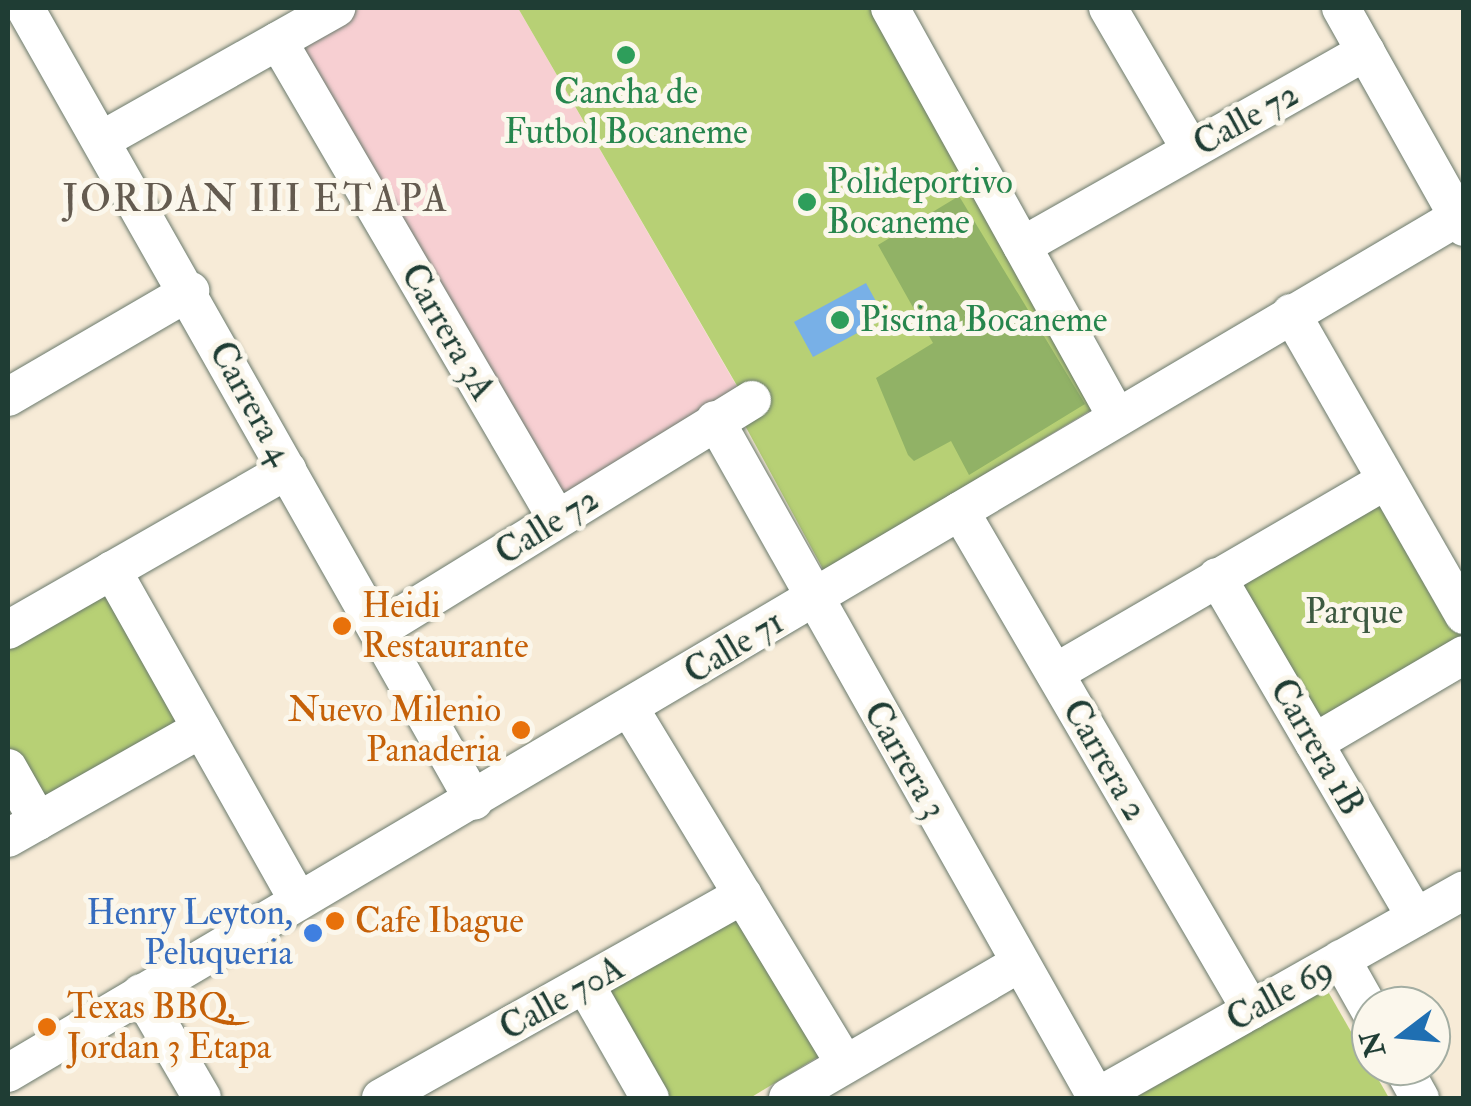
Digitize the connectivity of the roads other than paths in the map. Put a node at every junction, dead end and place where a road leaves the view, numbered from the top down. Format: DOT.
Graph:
graph roads {
  1 [pos="25,8"];
  2 [pos="336,8"];
  3 [pos="890,8"];
  4 [pos="1108,8"];
  5 [pos="1342,8"];
  6 [pos="278,41"];
  7 [pos="1366,51"];
  8 [pos="102,140"];
  9 [pos="1191,150"];
  10 [pos="1461,222"];
  11 [pos="1022,246"];
  12 [pos="190,291"];
  13 [pos="1291,314"];
  14 [pos="9,393"];
  15 [pos="752,400"];
  16 [pos="1115,414"];
  17 [pos="715,420"];
  18 [pos="287,470"];
  19 [pos="1386,480"];
  20 [pos="960,510"];
  21 [pos="557,519"];
  22 [pos="112,570"];
  23 [pos="1217,577"];
  24 [pos="814,600"];
  25 [pos="1464,615"];
  26 [pos="8,630"];
  27 [pos="378,630"];
  28 [pos="1464,655"];
  29 [pos="1055,674"];
  30 [pos="630,709"];
  31 [pos="201,729"];
  32 [pos="1314,742"];
  33 [pos="8,768"];
  34 [pos="474,801"];
  35 [pos="23,829"];
  36 [pos="1464,890"];
  37 [pos="743,895"];
  38 [pos="298,900"];
  39 [pos="1416,917"];
  40 [pos="1340,959"];
  41 [pos="1020,963"];
  42 [pos="586,986"];
  43 [pos="1356,986"];
  44 [pos="141,993"];
  45 [pos="1251,1010"];
  46 [pos="845,1064"];
  47 [pos="8,1073"];
  48 [pos="421,1089"];
  49 [pos="202,1098"];
  50 [pos="380,1098"];
  51 [pos="650,1098"];
  52 [pos="788,1098"];
  53 [pos="1097,1098"];
  1 -- 8 [label="street, Carrera 4"];
  2 -- 6 [label="street"];
  3 -- 11 [label="street"];
  4 -- 9 [label="street"];
  5 -- 7 [label="street"];
  6 -- 8 [label="street"];
  6 -- 21 [label="street, Carrera 3A"];
  7 -- 9 [label="street, Calle 72"];
  7 -- 10 [label="street"];
  8 -- 12 [label="street, Carrera 4"];
  9 -- 11 [label="street, Calle 72"];
  10 -- 13 [label="street, Calle 71"];
  11 -- 16 [label="street"];
  12 -- 14 [label="street"];
  12 -- 18 [label="street, Carrera 4"];
  13 -- 16 [label="street, Calle 71"];
  13 -- 19 [label="street"];
  15 -- 17 [label="street, Calle 72"];
  16 -- 20 [label="street, Calle 71"];
  17 -- 21 [label="street, Calle 72"];
  17 -- 24 [label="street, Carrera 3"];
  18 -- 22 [label="street"];
  18 -- 27 [label="street, Carrera 4"];
  19 -- 23 [label="street"];
  19 -- 25 [label="street"];
  20 -- 24 [label="street, Calle 71"];
  20 -- 29 [label="street, Carrera 2"];
  21 -- 27 [label="street, Calle 72"];
  22 -- 26 [label="street"];
  22 -- 31 [label="street"];
  23 -- 29 [label="street"];
  23 -- 32 [label="street, Carrera 1B"];
  24 -- 30 [label="street, Calle 71"];
  24 -- 41 [label="street, Carrera 3"];
  27 -- 34 [label="street, Carrera 4"];
  28 -- 32 [label="street"];
  29 -- 45 [label="street, Carrera 2"];
  30 -- 34 [label="street, Calle 71"];
  30 -- 37 [label="street"];
  31 -- 35 [label="street"];
  31 -- 38 [label="street"];
  32 -- 39 [label="street, Carrera 1B"];
  33 -- 35 [label="street"];
  34 -- 38 [label="street, Calle 71"];
  36 -- 39 [label="street, Calle 69"];
  37 -- 42 [label="street, Calle 70A"];
  37 -- 46 [label="street"];
  38 -- 44 [label="street, Calle 71"];
  39 -- 40 [label="street, Calle 69"];
  40 -- 43 [label="street"];
  40 -- 45 [label="street, Calle 69"];
  41 -- 46 [label="street"];
  41 -- 53 [label="street, Carrera 3"];
  42 -- 48 [label="street, Calle 70A"];
  42 -- 51 [label="street"];
  44 -- 47 [label="street, Calle 71"];
  44 -- 49 [label="street"];
  45 -- 53 [label="street, Calle 69"];
  46 -- 52 [label="street"];
  48 -- 50 [label="street, Calle 70A"];
}
